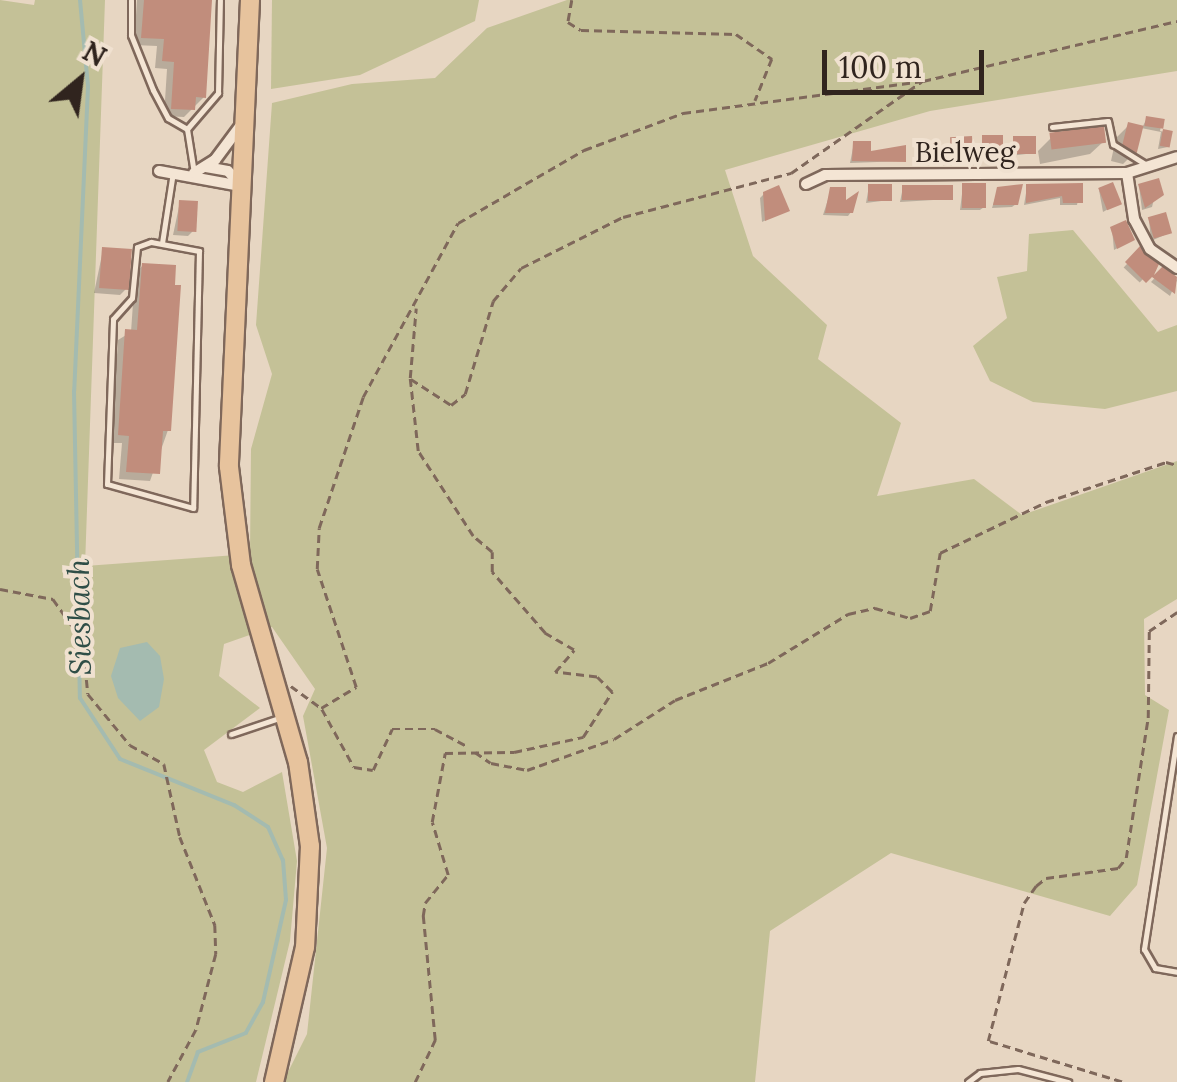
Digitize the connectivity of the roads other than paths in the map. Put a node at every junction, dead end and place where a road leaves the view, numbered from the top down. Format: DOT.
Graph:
graph roads {
  1 [pos="132,0"];
  2 [pos="220,0"];
  3 [pos="250,0"];
  4 [pos="244,122"];
  5 [pos="1052,127"];
  6 [pos="187,129"];
  7 [pos="1177,158"];
  8 [pos="206,167"];
  9 [pos="1152,168"];
  10 [pos="160,172"];
  11 [pos="173,172"];
  12 [pos="194,173"];
  13 [pos="1127,173"];
  14 [pos="806,184"];
  15 [pos="240,186"];
  16 [pos="162,243"];
  17 [pos="1177,268"];
  18 [pos="284,716"];
  19 [pos="231,734"];
  20 [pos="1177,736"];
  21 [pos="1177,972"];
  22 [pos="274,1082"];
  23 [pos="968,1082"];
  24 [pos="1068,1082"];
  1 -- 6 [label="lane"];
  2 -- 6 [label="lane"];
  3 -- 4 [label="main road"];
  4 -- 8 [label="street"];
  4 -- 15 [label="main road"];
  5 -- 9 [label="lane"];
  6 -- 12 [label="lane"];
  7 -- 9 [label="street, Bielweg"];
  8 -- 12 [label="street"];
  8 -- 15 [label="street"];
  9 -- 13 [label="street, Bielweg"];
  10 -- 11 [label="street"];
  11 -- 12 [label="street"];
  11 -- 16 [label="lane"];
  12 -- 15 [label="street"];
  13 -- 14 [label="street, Bielweg"];
  13 -- 17 [label="street"];
  15 -- 18 [label="main road"];
  16 -- 16 [label="lane"];
  18 -- 19 [label="lane"];
  18 -- 22 [label="main road"];
  20 -- 21 [label="lane"];
  23 -- 24 [label="lane"];
}
